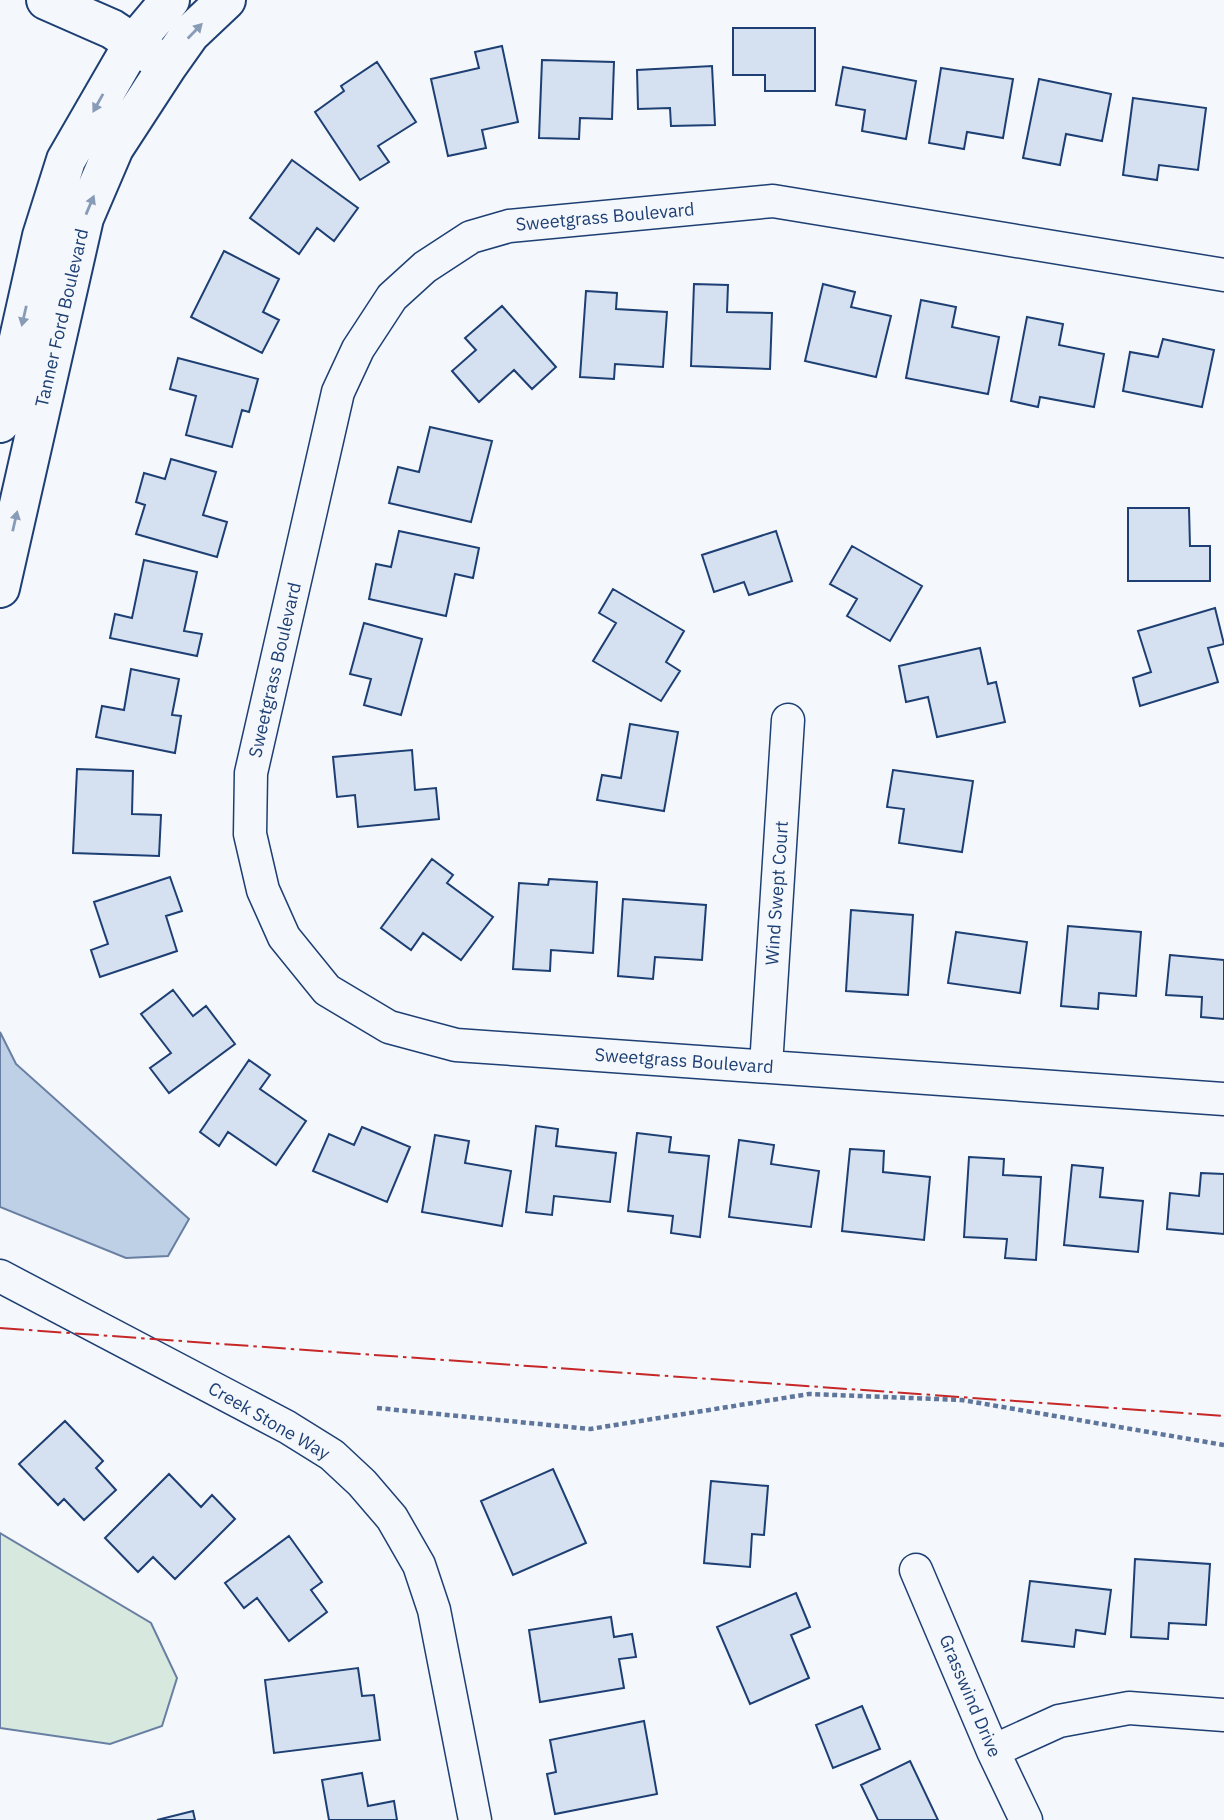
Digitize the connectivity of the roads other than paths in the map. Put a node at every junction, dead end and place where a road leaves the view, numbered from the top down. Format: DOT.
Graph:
graph roads {
  1 [pos="46,0"];
  2 [pos="170,0"];
  3 [pos="226,0"];
  4 [pos="133,44"];
  5 [pos="167,65"];
  6 [pos="1224,275"];
  7 [pos="0,423"];
  8 [pos="0,588"];
  9 [pos="788,720"];
  10 [pos="766,1066"];
  11 [pos="1224,1100"];
  12 [pos="0,1276"];
  13 [pos="916,1570"];
  14 [pos="1224,1715"];
  15 [pos="993,1751"];
  16 [pos="475,1820"];
  17 [pos="1026,1820"];
  1 -- 4 [label="street"];
  2 -- 4 [label="street, Tanner Ford Boulevard"];
  5 -- 3 [label="street, Tanner Ford Boulevard, one-way"];
  4 -- 5 [label="street"];
  4 -- 7 [label="street, Tanner Ford Boulevard, one-way"];
  8 -- 5 [label="street, Tanner Ford Boulevard, one-way"];
  6 -- 10 [label="street, Sweetgrass Boulevard"];
  9 -- 10 [label="street, Wind Swept Court"];
  10 -- 11 [label="street, Sweetgrass Boulevard"];
  12 -- 16 [label="street, Creek Stone Way"];
  13 -- 15 [label="street, Grasswind Drive"];
  14 -- 15 [label="street"];
  15 -- 17 [label="street, Grasswind Drive"];
}
